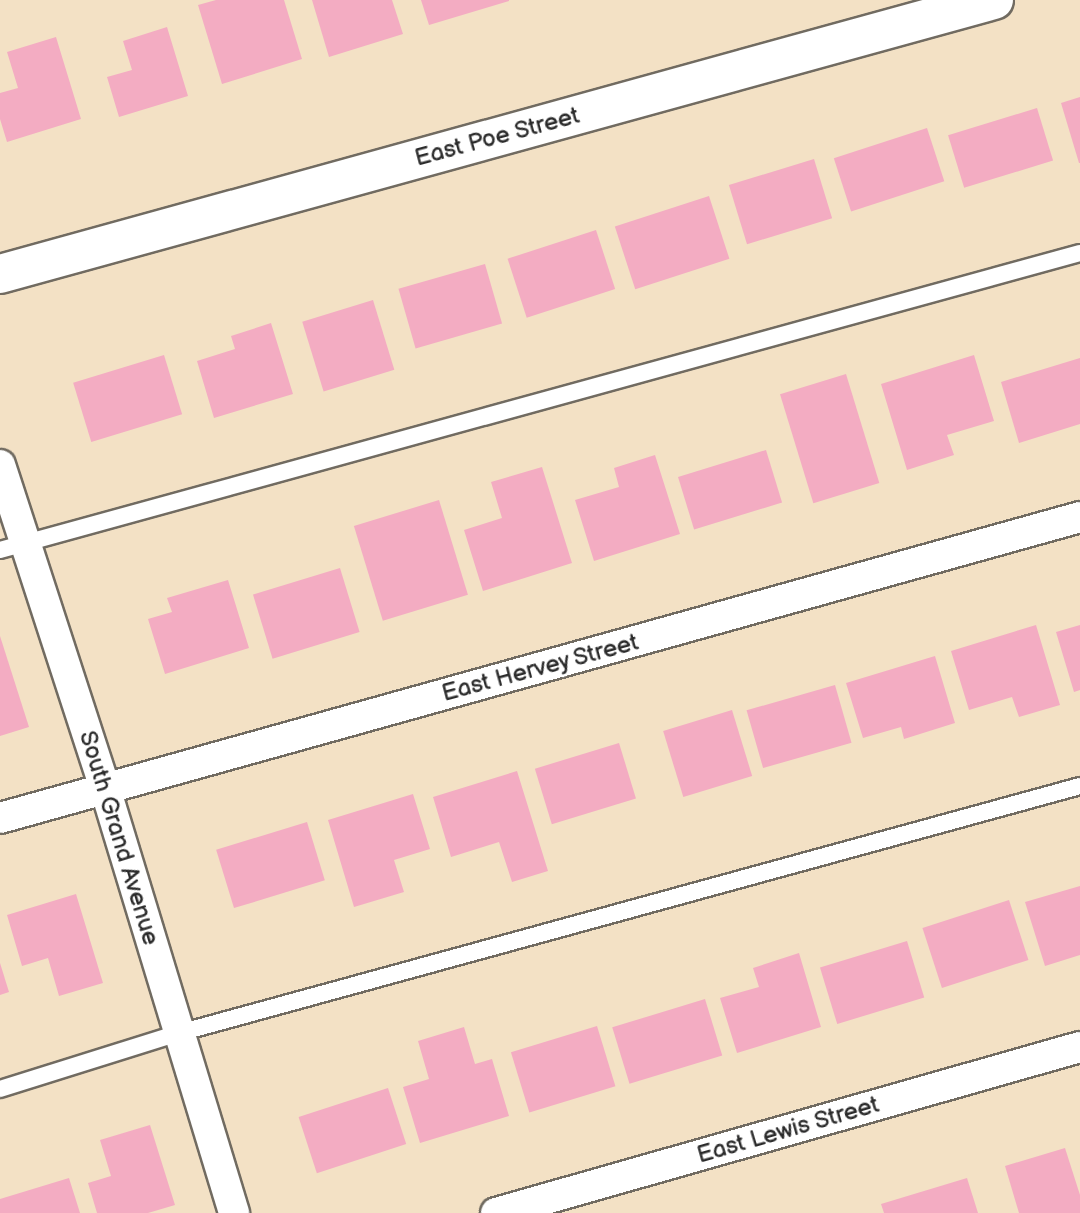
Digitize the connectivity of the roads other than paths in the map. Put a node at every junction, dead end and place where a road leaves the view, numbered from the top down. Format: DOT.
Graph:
graph roads {
  1 [pos="994,0"];
  2 [pos="1080,254"];
  3 [pos="0,274"];
  4 [pos="0,465"];
  5 [pos="1080,517"];
  6 [pos="13,547"];
  7 [pos="1080,786"];
  8 [pos="105,788"];
  9 [pos="0,818"];
  10 [pos="179,1033"];
  11 [pos="1080,1047"];
  12 [pos="0,1089"];
  13 [pos="234,1213"];
  14 [pos="496,1213"];
  1 -- 3 [label="street, East Poe Street"];
  2 -- 6 [label="lane"];
  4 -- 6 [label="street, South Grand Avenue"];
  5 -- 8 [label="street, East Hervey Street"];
  6 -- 8 [label="street, South Grand Avenue"];
  7 -- 10 [label="lane"];
  8 -- 9 [label="street, East Hervey Street"];
  8 -- 10 [label="street, South Grand Avenue"];
  10 -- 12 [label="lane"];
  10 -- 13 [label="street, South Grand Avenue"];
  11 -- 14 [label="street, East Lewis Street"];
}
